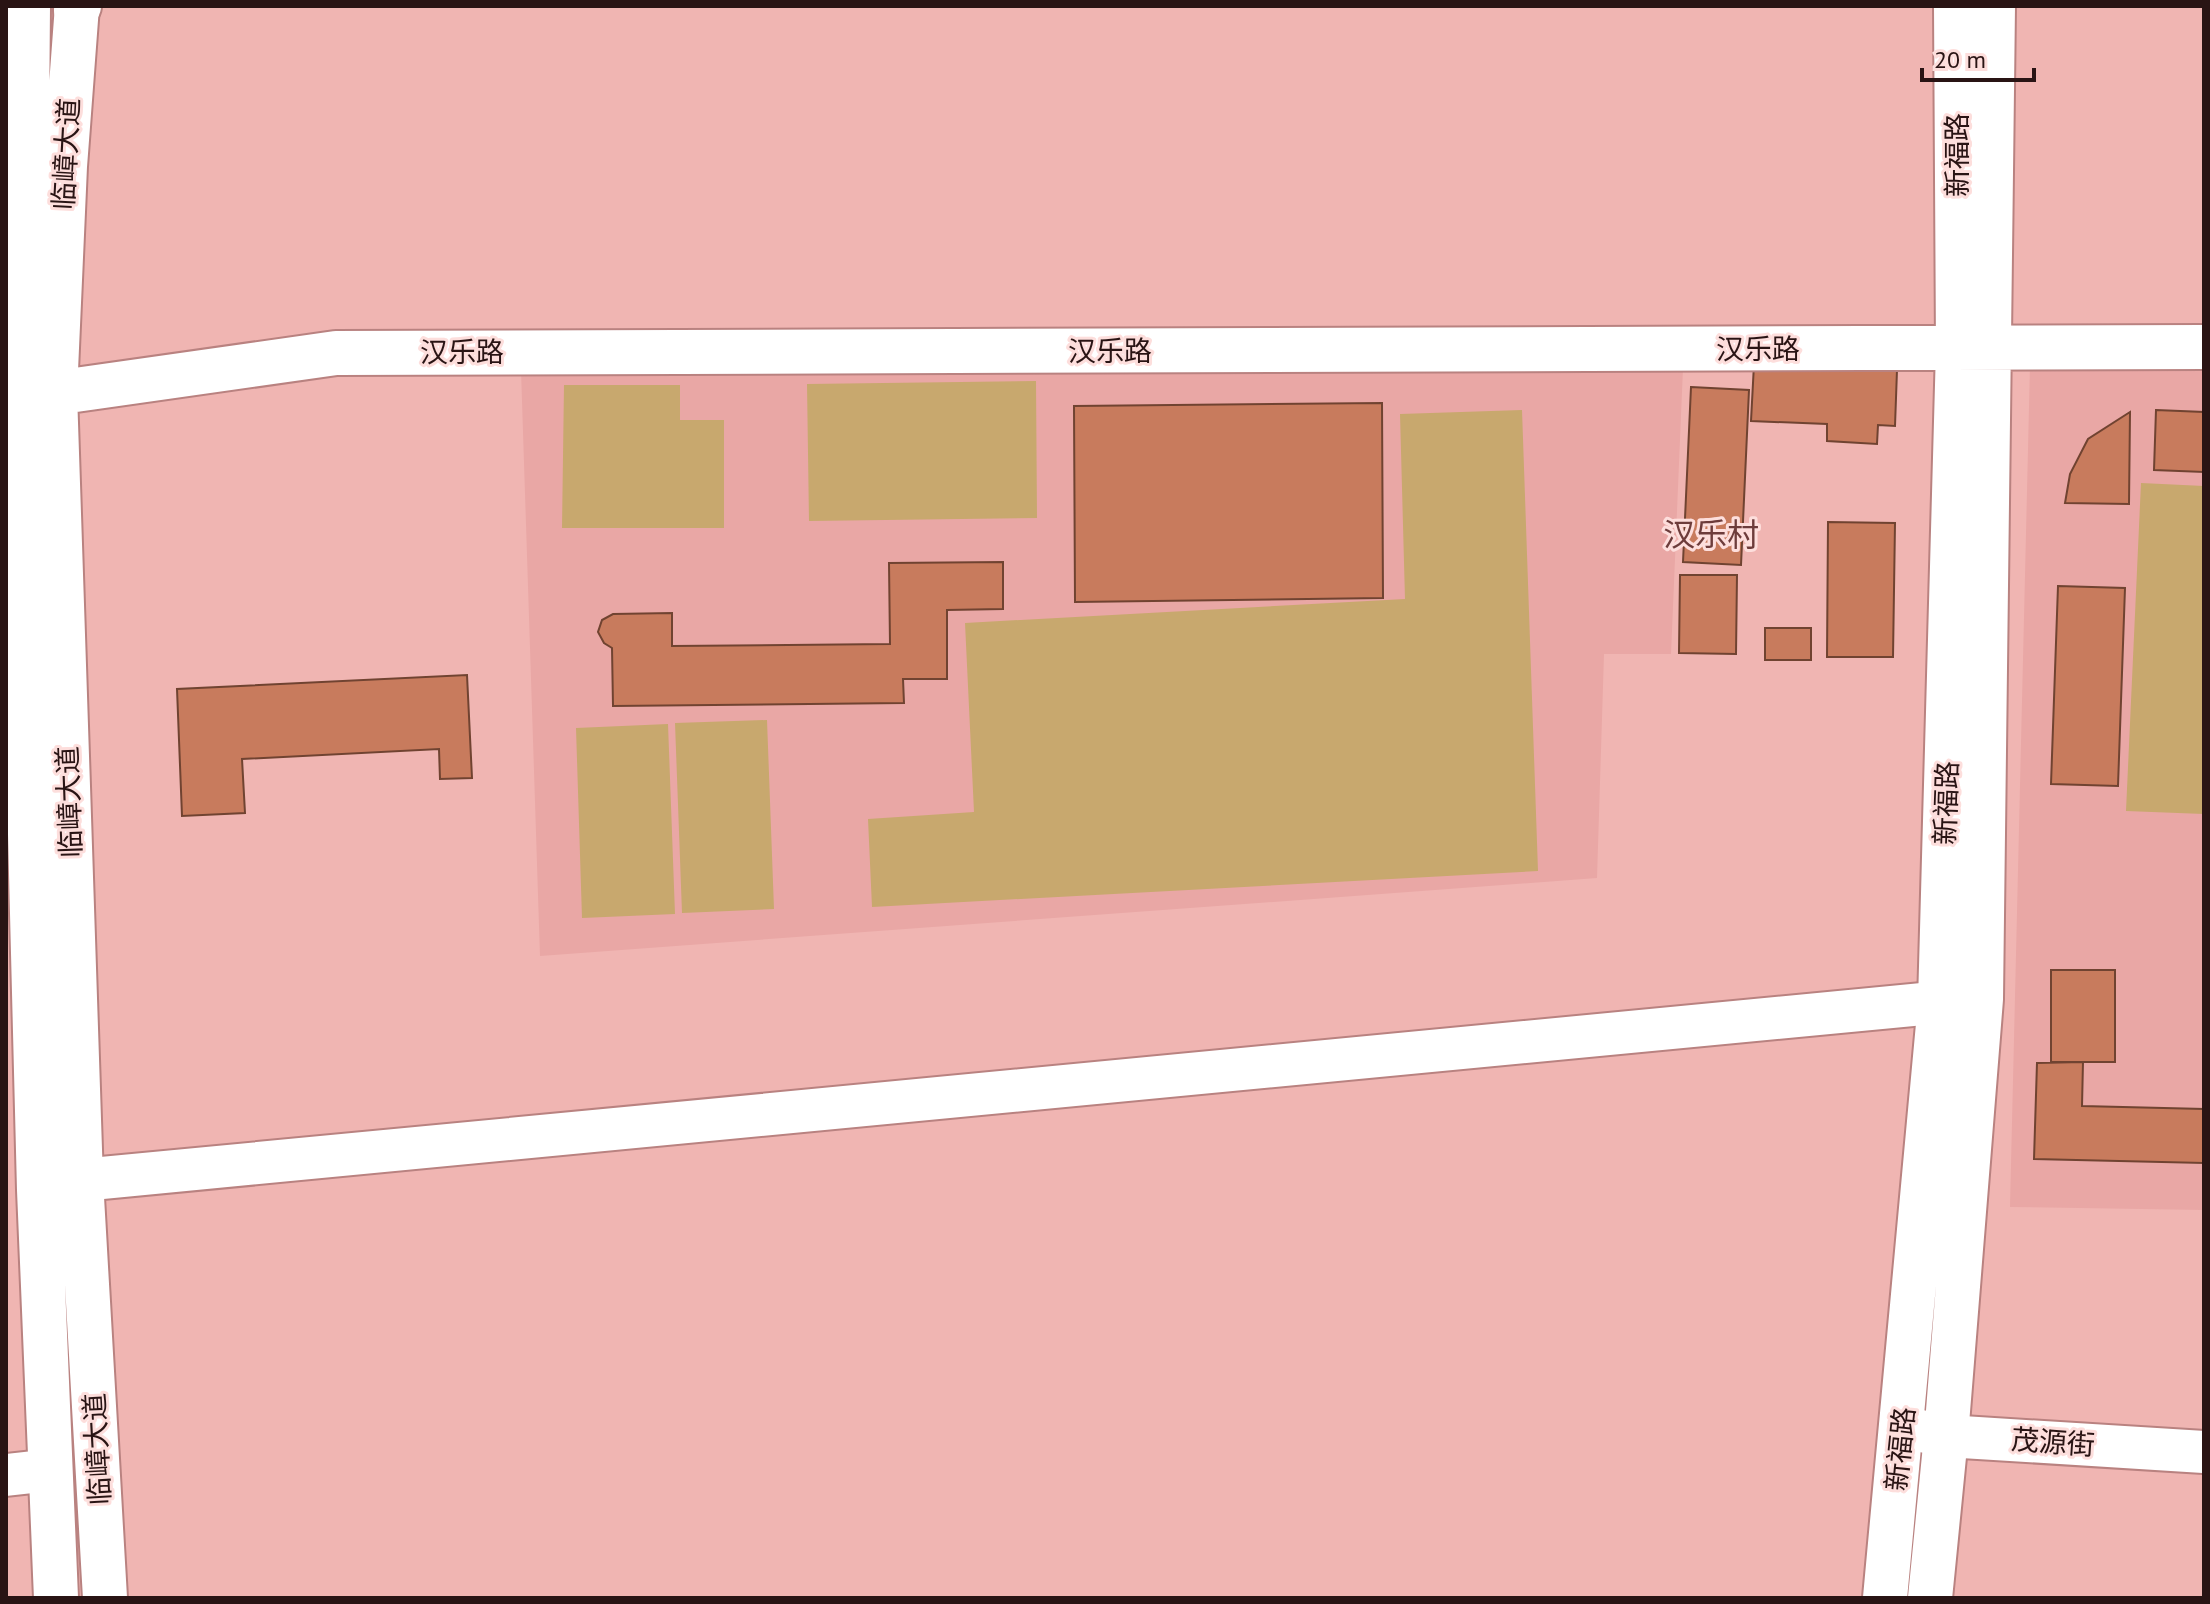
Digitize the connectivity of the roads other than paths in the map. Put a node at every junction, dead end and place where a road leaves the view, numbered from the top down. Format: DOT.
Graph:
graph roads {
  1 [pos="28,6"];
  2 [pos="1956,6"];
  3 [pos="1993,6"];
  4 [pos="77,7"];
  5 [pos="6,139"];
  6 [pos="26,240"];
  7 [pos="2204,347"];
  8 [pos="1974,349"];
  9 [pos="37,395"];
  10 [pos="1960,1001"];
  11 [pos="81,1180"];
  12 [pos="1902,1427"];
  13 [pos="1946,1436"];
  14 [pos="2204,1452"];
  15 [pos="51,1470"];
  16 [pos="6,1475"];
  17 [pos="56,1598"];
  18 [pos="105,1598"];
  19 [pos="1885,1598"];
  20 [pos="1930,1598"];
  1 -- 6 [label="street, 临嶂大道"];
  2 -- 8 [label="street, 新福路"];
  3 -- 8 [label="street, 新福路"];
  4 -- 9 [label="street, 临嶂大道"];
  5 -- 6 [label="street"];
  6 -- 9 [label="street, 临嶂大道"];
  7 -- 8 [label="street, 汉乐路"];
  8 -- 9 [label="street, 汉乐路"];
  8 -- 10 [label="street, 新福路"];
  9 -- 11 [label="street, 临嶂大道"];
  9 -- 15 [label="street, 临嶂大道"];
  10 -- 11 [label="street"];
  10 -- 12 [label="street, 新福路"];
  10 -- 13 [label="street, 新福路"];
  11 -- 18 [label="street, 临嶂大道"];
  12 -- 13 [label="street, 茂源街"];
  12 -- 19 [label="street, 新福路"];
  13 -- 14 [label="street, 茂源街"];
  13 -- 20 [label="street, 新福路"];
  15 -- 16 [label="street"];
  15 -- 17 [label="street, 临嶂大道"];
}
